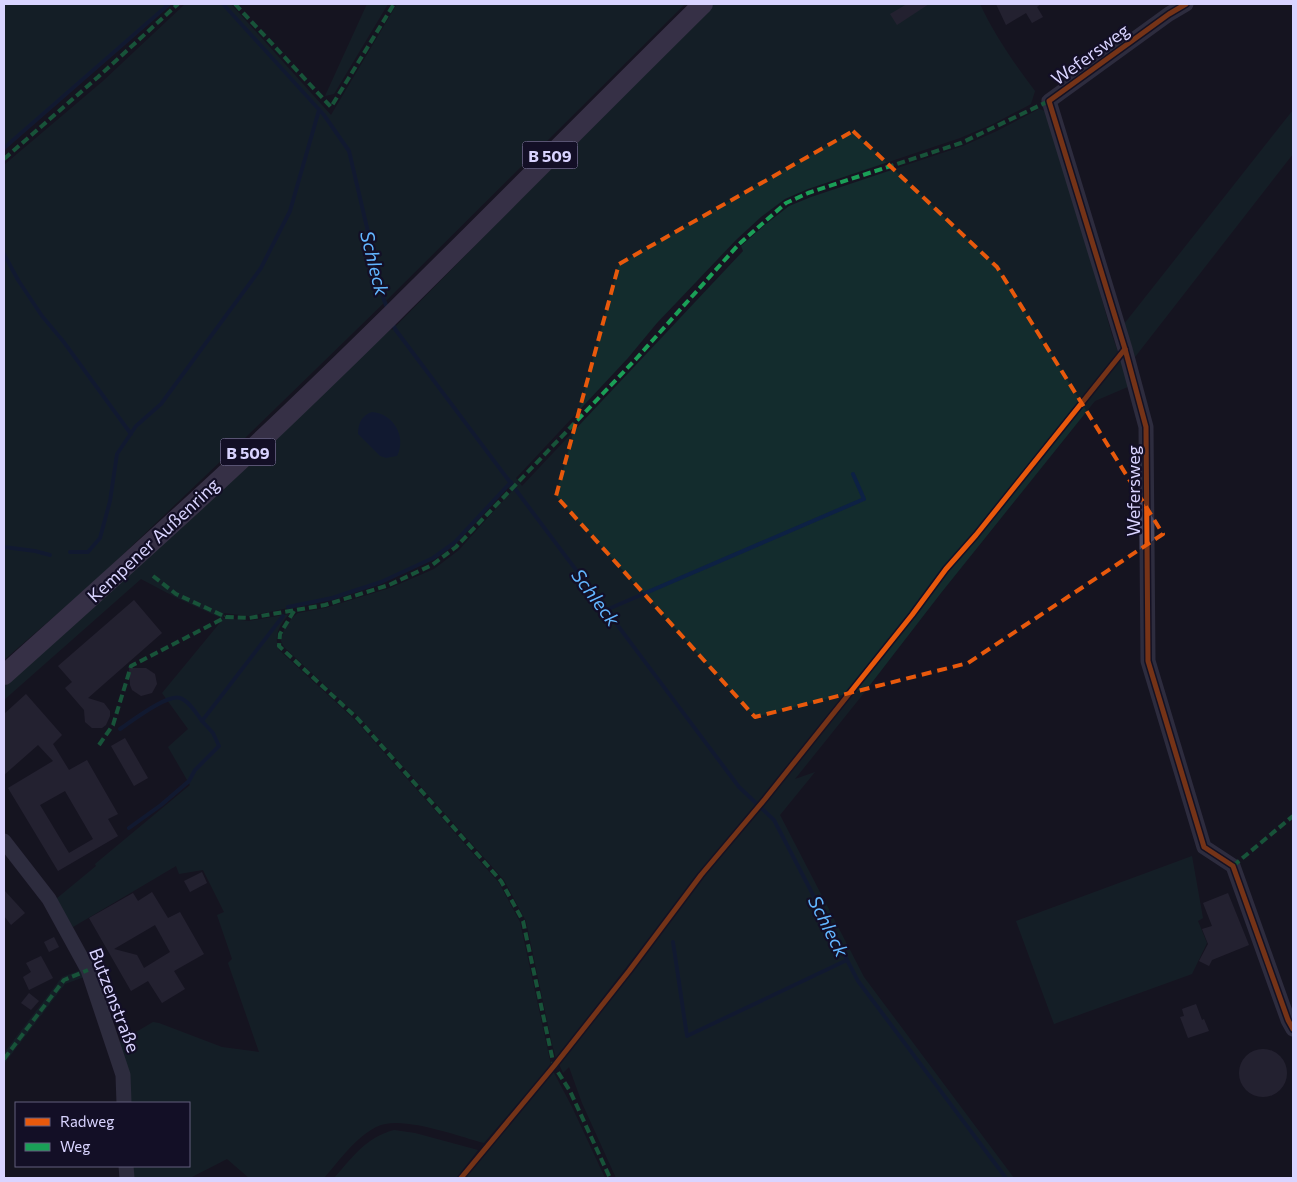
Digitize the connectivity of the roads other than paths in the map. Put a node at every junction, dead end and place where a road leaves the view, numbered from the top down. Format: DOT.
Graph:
graph roads {
  1 [pos="702,4"];
  2 [pos="1186,4"];
  3 [pos="4,675"];
  4 [pos="4,841"];
  5 [pos="1293,1029"];
  6 [pos="124,1102"];
  1 -- 3 [label="main road, Kempener Außenring / B 509"];
  2 -- 5 [label="street, Wefersweg"];
  4 -- 6 [label="street, Butzenstraße"];
}
